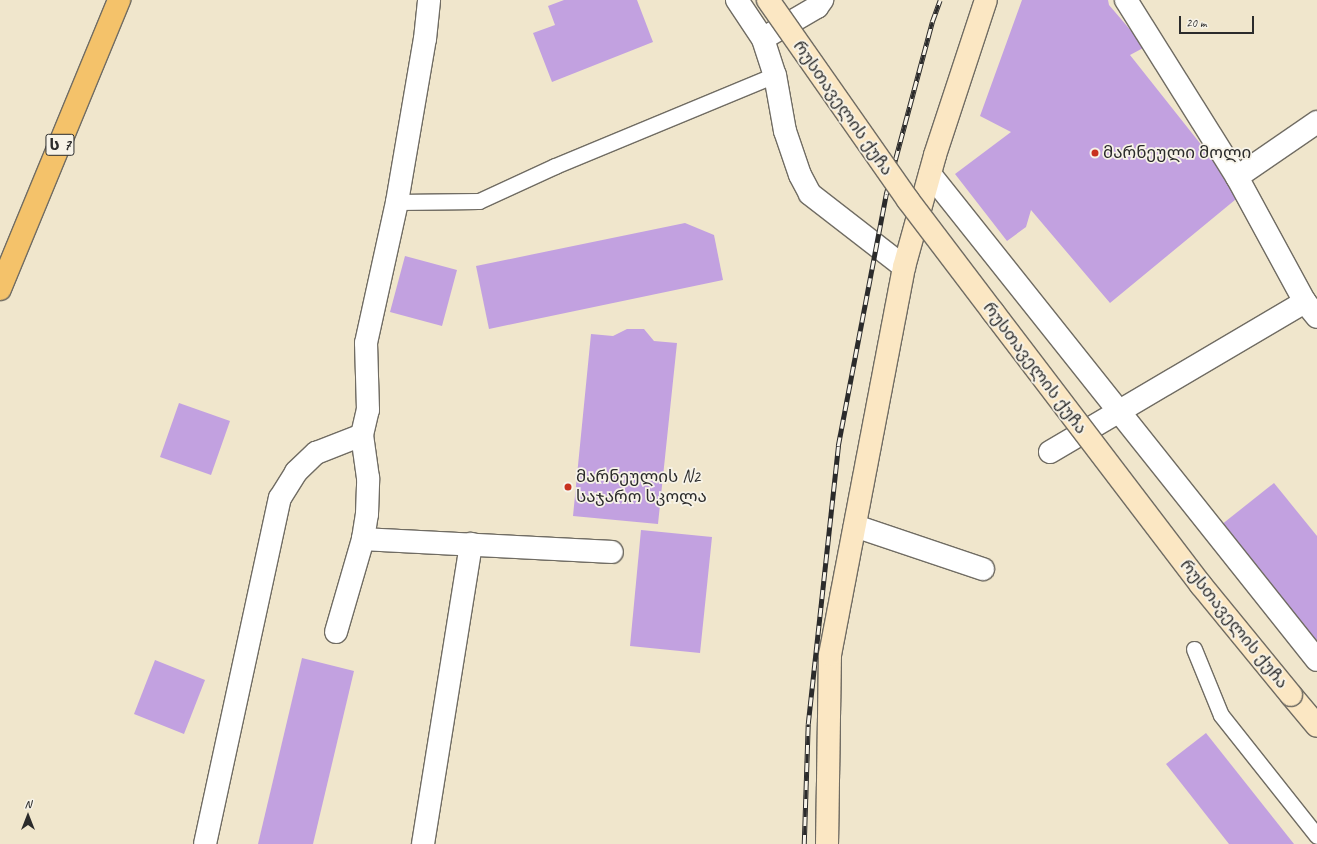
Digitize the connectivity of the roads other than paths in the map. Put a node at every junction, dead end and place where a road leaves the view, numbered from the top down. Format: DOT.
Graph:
graph roads {
  1 [pos="119,0"];
  2 [pos="429,0"];
  3 [pos="737,0"];
  4 [pos="768,0"];
  5 [pos="986,0"];
  6 [pos="1126,0"];
  7 [pos="817,2"];
  8 [pos="763,39"];
  9 [pos="775,75"];
  10 [pos="1317,122"];
  11 [pos="930,174"];
  12 [pos="1236,177"];
  13 [pos="397,202"];
  14 [pos="904,267"];
  15 [pos="0,289"];
  16 [pos="1311,309"];
  17 [pos="1119,411"];
  18 [pos="362,435"];
  19 [pos="1050,452"];
  20 [pos="855,526"];
  21 [pos="362,538"];
  22 [pos="471,544"];
  23 [pos="612,552"];
  24 [pos="983,568"];
  25 [pos="336,632"];
  26 [pos="1194,649"];
  27 [pos="1317,660"];
  28 [pos="1317,726"];
  29 [pos="1317,836"];
  30 [pos="205,844"];
  31 [pos="423,844"];
  32 [pos="827,844"];
  1 -- 15 [label="highway, ს 7"];
  2 -- 13 [label="street"];
  3 -- 8 [label="street"];
  4 -- 28 [label="main road, რუსთაველის ქუჩა, bridge"];
  5 -- 11 [label="main road"];
  6 -- 12 [label="street"];
  7 -- 8 [label="street"];
  8 -- 9 [label="street"];
  9 -- 13 [label="lane"];
  9 -- 14 [label="street"];
  10 -- 12 [label="street"];
  11 -- 14 [label="main road"];
  11 -- 17 [label="street"];
  12 -- 16 [label="street"];
  13 -- 18 [label="street"];
  14 -- 20 [label="main road"];
  16 -- 17 [label="street"];
  17 -- 19 [label="street"];
  17 -- 27 [label="street"];
  18 -- 21 [label="street"];
  18 -- 30 [label="street"];
  20 -- 24 [label="street"];
  20 -- 32 [label="main road"];
  21 -- 22 [label="street"];
  21 -- 25 [label="street"];
  22 -- 23 [label="street"];
  22 -- 31 [label="street"];
  26 -- 29 [label="lane"];
}
